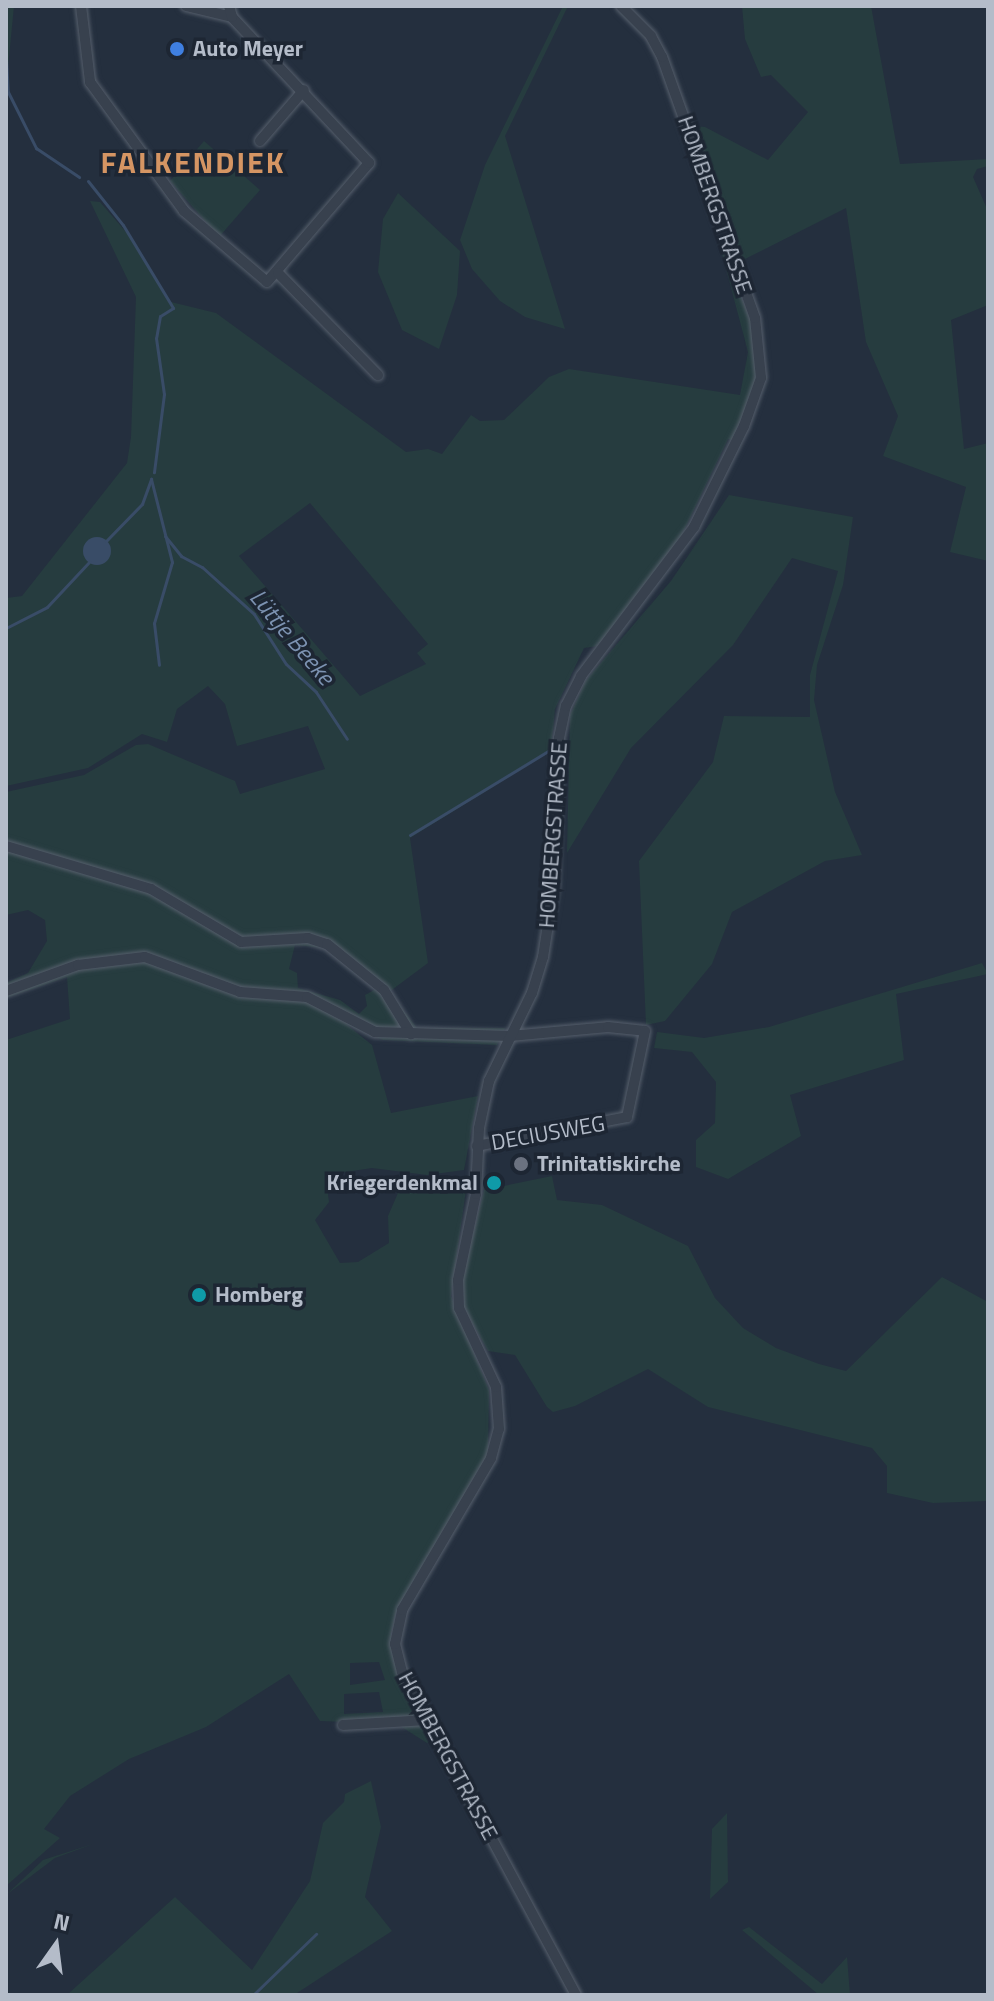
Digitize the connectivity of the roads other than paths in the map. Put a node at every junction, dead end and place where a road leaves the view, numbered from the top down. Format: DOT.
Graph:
graph roads {
  1 [pos="81,6"];
  2 [pos="186,6"];
  3 [pos="621,6"];
  4 [pos="230,11"];
  5 [pos="304,90"];
  6 [pos="260,141"];
  7 [pos="278,273"];
  8 [pos="378,375"];
  9 [pos="6,846"];
  10 [pos="6,991"];
  11 [pos="411,1034"];
  12 [pos="510,1036"];
  13 [pos="477,1146"];
  14 [pos="427,1720"];
  15 [pos="343,1725"];
  16 [pos="576,1995"];
  1 -- 7 [label="street"];
  2 -- 4 [label="street"];
  3 -- 12 [label="street, HOMBERGSTRASSE"];
  4 -- 5 [label="street"];
  5 -- 6 [label="street"];
  5 -- 7 [label="street"];
  7 -- 8 [label="street"];
  9 -- 11 [label="street"];
  10 -- 11 [label="street"];
  11 -- 12 [label="street"];
  12 -- 13 [label="street, HOMBERGSTRASSE"];
  12 -- 13 [label="street, DECIUSWEG"];
  13 -- 14 [label="street, HOMBERGSTRASSE"];
  14 -- 15 [label="street"];
  14 -- 16 [label="street, HOMBERGSTRASSE"];
}
